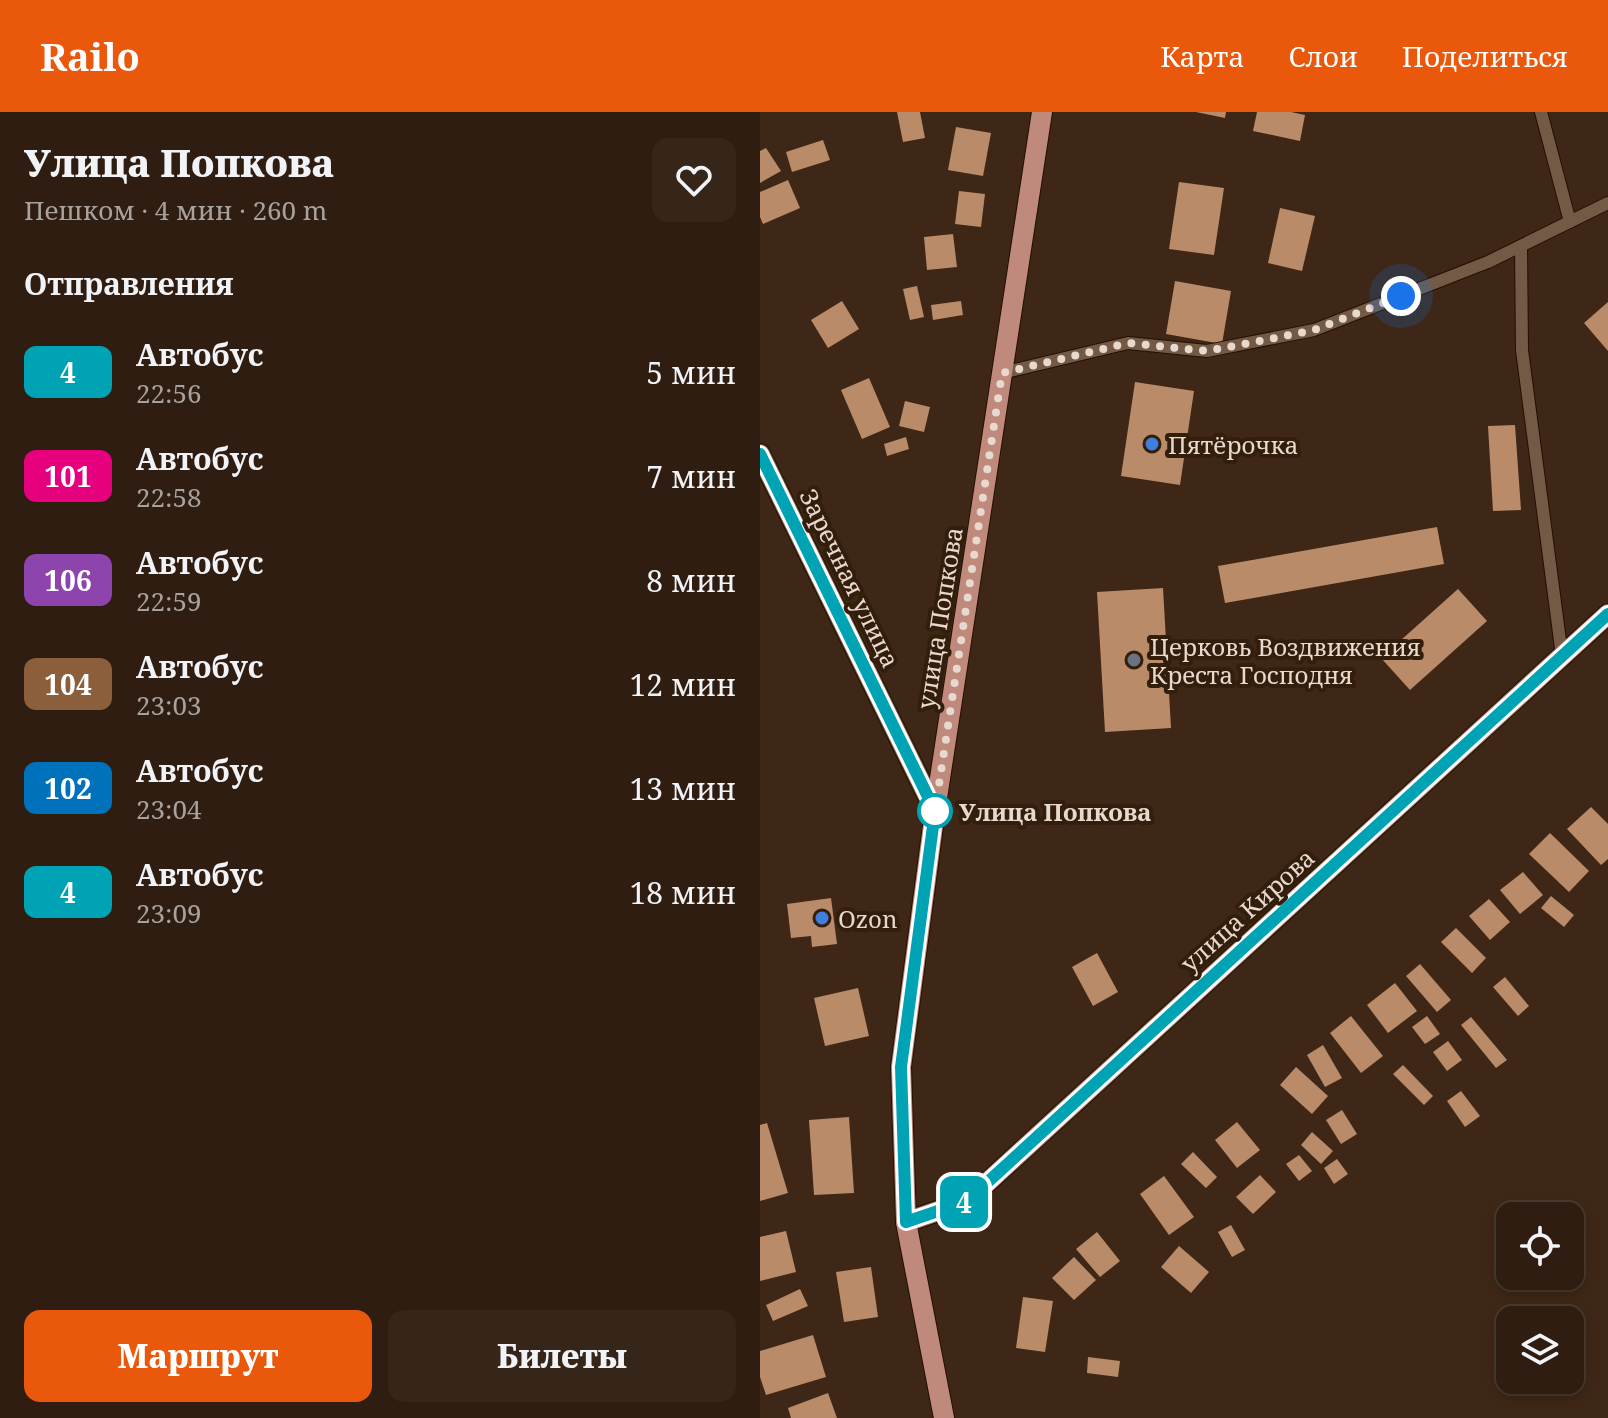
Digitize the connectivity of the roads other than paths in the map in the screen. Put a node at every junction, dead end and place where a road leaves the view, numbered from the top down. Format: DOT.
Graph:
graph roads {
  1 [pos="1042,112"];
  2 [pos="1541,112"];
  3 [pos="1608,203"];
  4 [pos="1570,222"];
  5 [pos="1521,246"];
  6 [pos="1002,373"];
  7 [pos="760,454"];
  8 [pos="1608,614"];
  9 [pos="1562,656"];
  10 [pos="935,811"];
  11 [pos="906,1222"];
  12 [pos="944,1418"];
  1 -- 6 [label="main road, улица Попкова"];
  2 -- 4 [label="lane"];
  3 -- 4 [label="lane"];
  4 -- 5 [label="lane"];
  5 -- 6 [label="lane"];
  5 -- 9 [label="lane"];
  6 -- 10 [label="main road, улица Попкова"];
  7 -- 10 [label="street, Заречная улица"];
  8 -- 9 [label="street, улица Кирова"];
  9 -- 11 [label="street, улица Кирова"];
  10 -- 11 [label="main road, улица Попкова"];
  11 -- 12 [label="main road, улица Попкова"];
}
